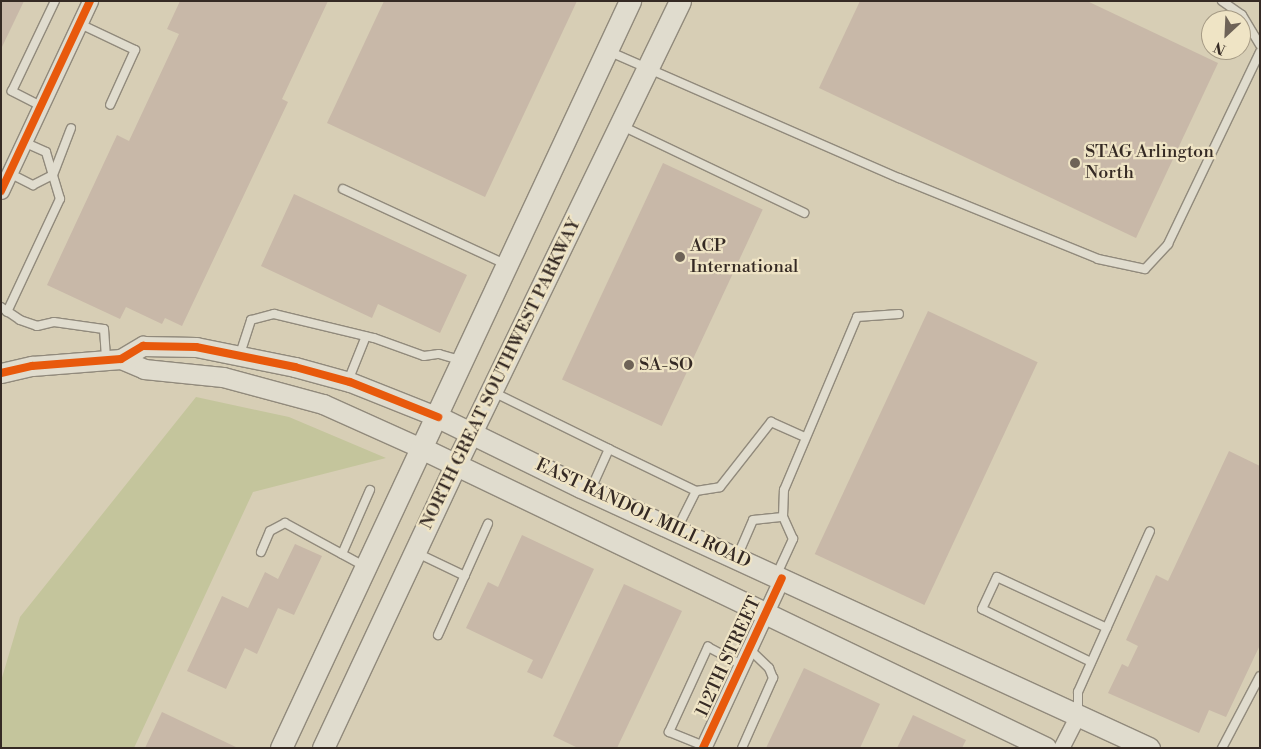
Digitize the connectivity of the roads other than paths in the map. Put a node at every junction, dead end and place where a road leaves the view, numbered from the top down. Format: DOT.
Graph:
graph roads {
  1 [pos="55,1"];
  2 [pos="90,1"];
  3 [pos="630,1"];
  4 [pos="680,1"];
  5 [pos="1222,1"];
  6 [pos="80,24"];
  7 [pos="1260,45"];
  8 [pos="608,51"];
  9 [pos="1260,52"];
  10 [pos="650,67"];
  11 [pos="110,105"];
  12 [pos="41,106"];
  13 [pos="622,126"];
  14 [pos="72,128"];
  15 [pos="24,142"];
  16 [pos="53,175"];
  17 [pos="4,183"];
  18 [pos="343,189"];
  19 [pos="804,213"];
  20 [pos="509,266"];
  21 [pos="4,309"];
  22 [pos="899,314"];
  23 [pos="366,336"];
  24 [pos="240,354"];
  25 [pos="114,359"];
  26 [pos="464,361"];
  27 [pos="1,373"];
  28 [pos="348,382"];
  29 [pos="493,392"];
  30 [pos="438,417"];
  31 [pos="471,434"];
  32 [pos="804,437"];
  33 [pos="422,448"];
  34 [pos="610,449"];
  35 [pos="456,464"];
  36 [pos="370,490"];
  37 [pos="696,490"];
  38 [pos="590,491"];
  39 [pos="783,517"];
  40 [pos="488,524"];
  41 [pos="677,530"];
  42 [pos="1150,531"];
  43 [pos="261,552"];
  44 [pos="414,552"];
  45 [pos="342,554"];
  46 [pos="736,557"];
  47 [pos="366,567"];
  48 [pos="465,576"];
  49 [pos="779,577"];
  50 [pos="766,612"];
  51 [pos="1106,628"];
  52 [pos="438,635"];
  53 [pos="749,649"];
  54 [pos="1091,662"];
  55 [pos="742,665"];
  56 [pos="1260,676"];
  57 [pos="1078,715"];
  58 [pos="704,747"];
  59 [pos="281,748"];
  60 [pos="323,748"];
  61 [pos="742,748"];
  62 [pos="1046,748"];
  63 [pos="1061,748"];
  64 [pos="1149,748"];
  65 [pos="1222,748"];
  1 -- 12 [label="lane"];
  2 -- 6 [label="street"];
  3 -- 8 [label="main road"];
  4 -- 10 [label="main road, NORTH GREAT SOUTHWEST PARKWAY"];
  5 -- 7 [label="lane"];
  6 -- 11 [label="lane"];
  6 -- 12 [label="street"];
  8 -- 10 [label="lane"];
  8 -- 20 [label="main road"];
  9 -- 10 [label="lane"];
  10 -- 13 [label="main road, NORTH GREAT SOUTHWEST PARKWAY"];
  12 -- 15 [label="street"];
  13 -- 19 [label="lane"];
  13 -- 29 [label="main road, NORTH GREAT SOUTHWEST PARKWAY"];
  14 -- 16 [label="lane"];
  15 -- 16 [label="lane"];
  15 -- 17 [label="street"];
  16 -- 17 [label="lane"];
  16 -- 21 [label="lane"];
  18 -- 20 [label="lane"];
  20 -- 26 [label="main road"];
  21 -- 25 [label="lane"];
  22 -- 32 [label="lane"];
  23 -- 24 [label="lane"];
  23 -- 26 [label="lane"];
  23 -- 28 [label="lane"];
  24 -- 25 [label="street, EAST RANDOL MILL ROAD"];
  24 -- 28 [label="street, EAST RANDOL MILL ROAD"];
  25 -- 27 [label="street, EAST RANDOL MILL ROAD"];
  25 -- 33 [label="street, EAST RANDOL MILL ROAD"];
  26 -- 30 [label="main road"];
  28 -- 30 [label="street, EAST RANDOL MILL ROAD"];
  29 -- 31 [label="main road, NORTH GREAT SOUTHWEST PARKWAY"];
  29 -- 34 [label="lane"];
  30 -- 31 [label="main road, EAST RANDOL MILL ROAD"];
  30 -- 33 [label="main road"];
  31 -- 35 [label="main road, NORTH GREAT SOUTHWEST PARKWAY"];
  31 -- 38 [label="main road, EAST RANDOL MILL ROAD"];
  32 -- 37 [label="lane"];
  32 -- 39 [label="lane"];
  33 -- 35 [label="main road, EAST RANDOL MILL ROAD"];
  33 -- 47 [label="main road"];
  34 -- 37 [label="lane"];
  34 -- 38 [label="lane"];
  35 -- 44 [label="main road, NORTH GREAT SOUTHWEST PARKWAY"];
  35 -- 50 [label="main road, EAST RANDOL MILL ROAD"];
  36 -- 45 [label="lane"];
  37 -- 41 [label="lane"];
  38 -- 41 [label="main road, EAST RANDOL MILL ROAD"];
  39 -- 46 [label="lane"];
  39 -- 49 [label="lane"];
  40 -- 48 [label="lane"];
  41 -- 46 [label="main road, EAST RANDOL MILL ROAD"];
  42 -- 51 [label="lane"];
  43 -- 45 [label="lane"];
  44 -- 48 [label="lane"];
  44 -- 60 [label="main road, NORTH GREAT SOUTHWEST PARKWAY"];
  45 -- 47 [label="lane"];
  46 -- 49 [label="main road, EAST RANDOL MILL ROAD"];
  47 -- 59 [label="main road"];
  48 -- 52 [label="lane"];
  49 -- 50 [label="street, 112TH STREET"];
  49 -- 57 [label="main road, EAST RANDOL MILL ROAD"];
  50 -- 53 [label="street, 112TH STREET"];
  50 -- 62 [label="main road, EAST RANDOL MILL ROAD"];
  51 -- 54 [label="lane"];
  51 -- 54 [label="lane"];
  53 -- 55 [label="street, 112TH STREET"];
  53 -- 61 [label="lane"];
  54 -- 57 [label="lane"];
  55 -- 58 [label="street, 112TH STREET"];
  55 -- 58 [label="lane"];
  56 -- 65 [label="lane"];
  57 -- 63 [label="street"];
  57 -- 64 [label="main road, EAST RANDOL MILL ROAD"];
}
